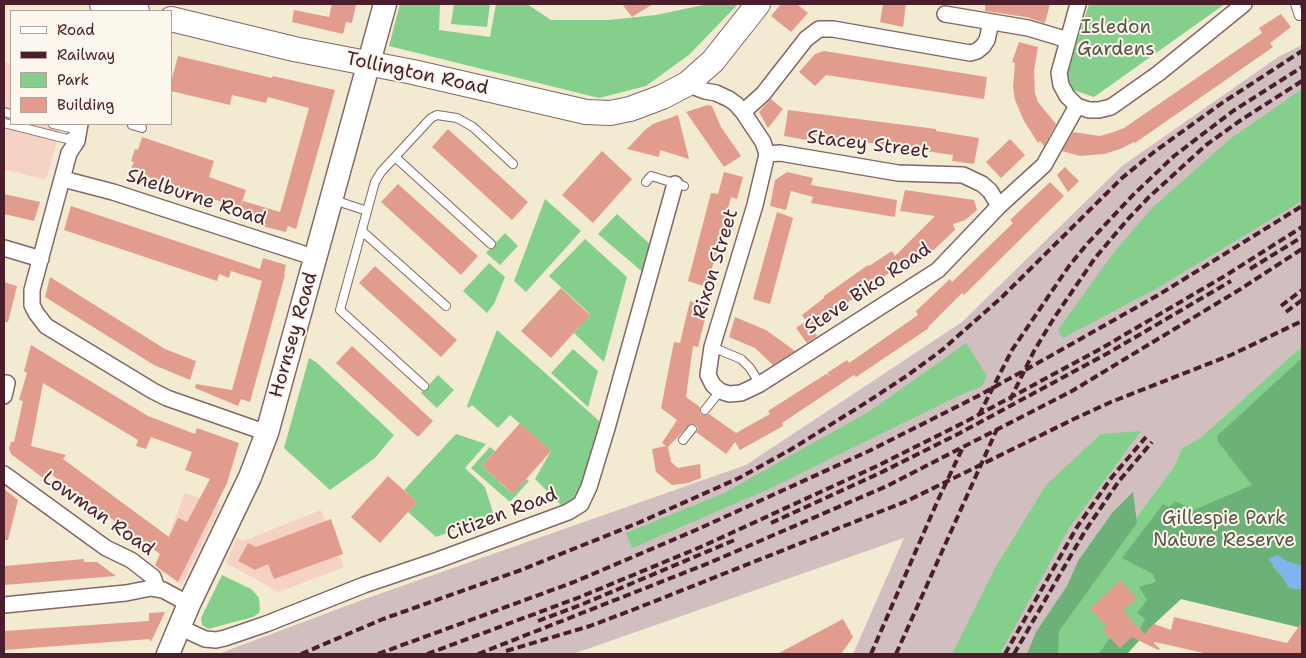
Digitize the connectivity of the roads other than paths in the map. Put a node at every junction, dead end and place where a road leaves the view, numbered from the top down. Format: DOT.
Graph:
graph roads {
  1 [pos="385,4"];
  2 [pos="758,4"];
  3 [pos="1078,4"];
  4 [pos="1244,4"];
  5 [pos="1295,4"];
  6 [pos="945,14"];
  7 [pos="1299,16"];
  8 [pos="172,19"];
  9 [pos="991,22"];
  10 [pos="1068,40"];
  11 [pos="369,64"];
  12 [pos="688,84"];
  13 [pos="1077,106"];
  14 [pos="743,112"];
  15 [pos="18,125"];
  16 [pos="55,125"];
  17 [pos="132,125"];
  18 [pos="142,128"];
  19 [pos="73,133"];
  20 [pos="767,154"];
  21 [pos="395,157"];
  22 [pos="513,164"];
  23 [pos="62,179"];
  24 [pos="646,182"];
  25 [pos="680,185"];
  26 [pos="332,199"];
  27 [pos="999,206"];
  28 [pos="367,211"];
  29 [pos="362,231"];
  30 [pos="491,244"];
  31 [pos="4,248"];
  32 [pos="316,258"];
  33 [pos="40,259"];
  34 [pos="446,306"];
  35 [pos="712,347"];
  36 [pos="760,384"];
  37 [pos="424,386"];
  38 [pos="716,388"];
  39 [pos="705,410"];
  40 [pos="692,429"];
  41 [pos="267,433"];
  42 [pos="683,440"];
  43 [pos="4,474"];
  44 [pos="157,588"];
  45 [pos="189,604"];
  46 [pos="4,605"];
  47 [pos="179,627"];
  48 [pos="168,654"];
  1 -- 11 [label="main road, Hornsey Road"];
  2 -- 12 [label="highway, Tollington Road"];
  3 -- 10 [label="street"];
  4 -- 13 [label="street"];
  5 -- 7 [label="lane"];
  6 -- 9 [label="street"];
  8 -- 11 [label="highway, Tollington Road"];
  9 -- 10 [label="street"];
  9 -- 14 [label="street"];
  10 -- 13 [label="street"];
  11 -- 12 [label="highway, Tollington Road"];
  11 -- 26 [label="main road, Hornsey Road"];
  12 -- 14 [label="street"];
  13 -- 27 [label="street, Steve Biko Road"];
  14 -- 20 [label="street"];
  15 -- 19 [label="lane"];
  16 -- 19 [label="lane"];
  17 -- 18 [label="lane"];
  19 -- 23 [label="street"];
  20 -- 27 [label="street, Stacey Street"];
  20 -- 35 [label="street, Rixon Street"];
  21 -- 22 [label="lane"];
  21 -- 28 [label="lane"];
  21 -- 30 [label="lane"];
  23 -- 32 [label="street, Shelburne Road"];
  23 -- 33 [label="street"];
  24 -- 25 [label="lane"];
  25 -- 47 [label="street, Citizen Road"];
  26 -- 28 [label="lane"];
  26 -- 32 [label="main road, Hornsey Road"];
  27 -- 36 [label="street, Steve Biko Road"];
  28 -- 29 [label="lane"];
  29 -- 34 [label="lane"];
  29 -- 37 [label="lane"];
  31 -- 33 [label="street"];
  32 -- 41 [label="main road, Hornsey Road"];
  33 -- 41 [label="street"];
  35 -- 36 [label="lane"];
  35 -- 38 [label="street, Rixon Street"];
  36 -- 38 [label="street, Steve Biko Road"];
  38 -- 39 [label="lane"];
  40 -- 42 [label="lane"];
  41 -- 45 [label="main road, Hornsey Road"];
  43 -- 44 [label="street, Lowman Road"];
  44 -- 45 [label="street, Lowman Road"];
  44 -- 46 [label="street"];
  45 -- 47 [label="main road, Hornsey Road"];
  47 -- 48 [label="main road, Hornsey Road"];
}
